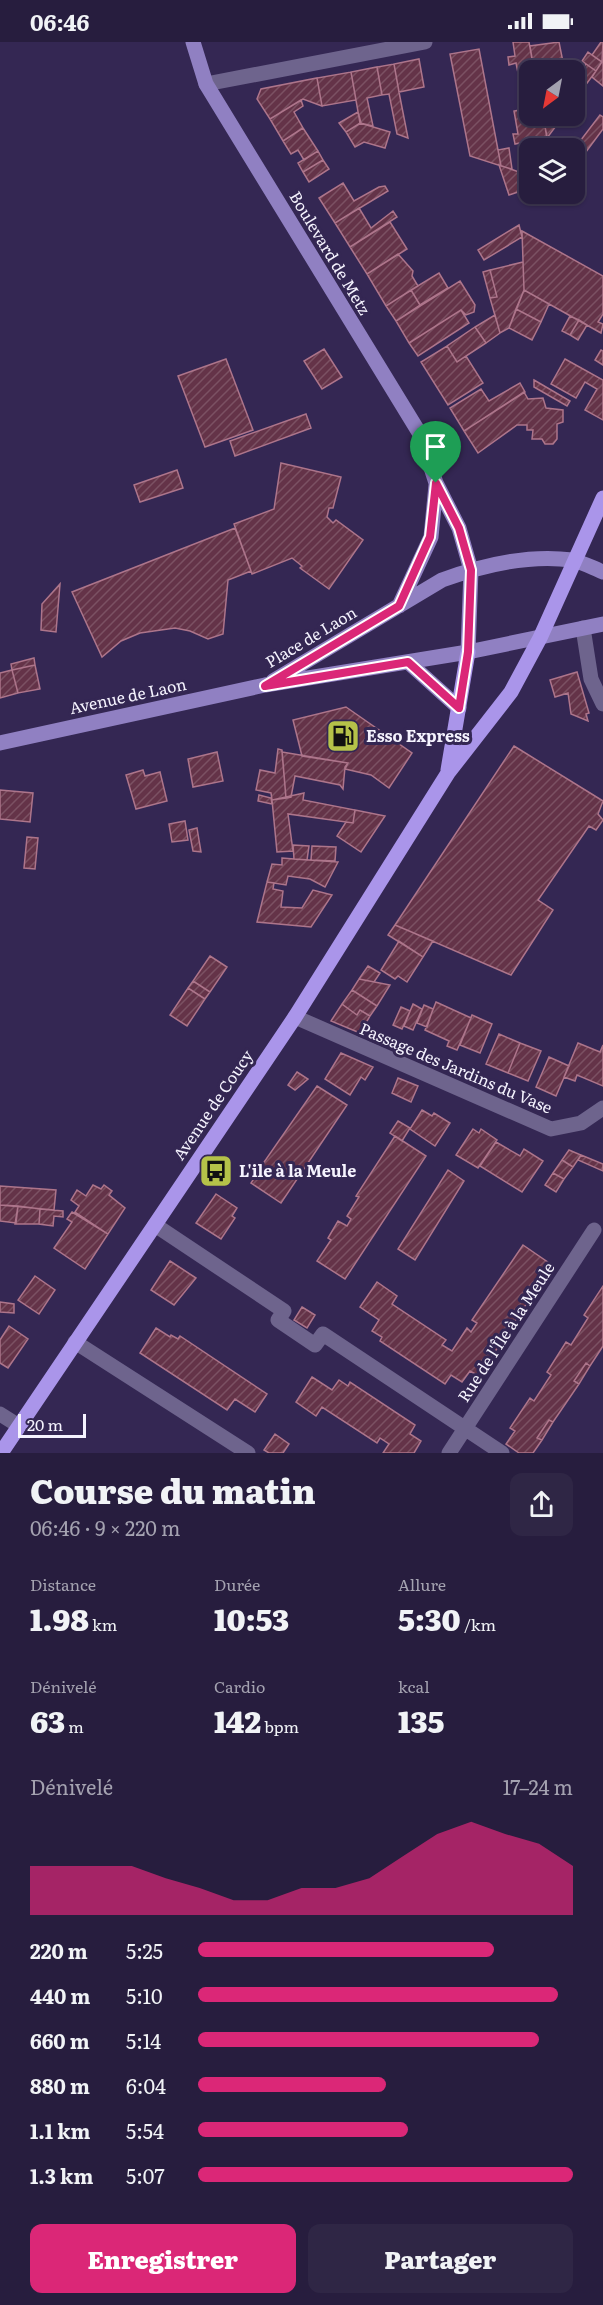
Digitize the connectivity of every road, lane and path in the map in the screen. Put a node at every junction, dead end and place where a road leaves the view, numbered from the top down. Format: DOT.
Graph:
graph roads {
  1 [pos="193,42"];
  2 [pos="425,42"];
  3 [pos="206,84"];
  4 [pos="436,483"];
  5 [pos="603,498"];
  6 [pos="574,560"];
  7 [pos="471,570"];
  8 [pos="603,572"];
  9 [pos="399,606"];
  10 [pos="603,624"];
  11 [pos="583,628"];
  12 [pos="540,638"];
  13 [pos="468,652"];
  14 [pos="408,662"];
  15 [pos="265,686"];
  16 [pos="603,704"];
  17 [pos="459,708"];
  18 [pos="0,743"];
  19 [pos="448,773"];
  20 [pos="294,1017"];
  21 [pos="603,1108"];
  22 [pos="155,1225"];
  23 [pos="594,1230"];
  24 [pos="75,1342"];
  25 [pos="0,1414"];
  26 [pos="19,1426"];
  27 [pos="465,1428"];
  28 [pos="1,1453"];
  29 [pos="248,1453"];
  30 [pos="449,1453"];
  31 [pos="502,1453"];
  1 -- 3 [label="main road, Boulevard de Metz"];
  2 -- 3 [label="street"];
  3 -- 4 [label="main road, Boulevard de Metz"];
  4 -- 7 [label="main road"];
  4 -- 9 [label="main road"];
  5 -- 6 [label="main road"];
  6 -- 7 [label="main road, Place de Laon"];
  6 -- 8 [label="main road, Place de Laon"];
  6 -- 12 [label="main road"];
  7 -- 9 [label="main road, Place de Laon"];
  7 -- 13 [label="main road"];
  9 -- 15 [label="main road, Place de Laon"];
  10 -- 11 [label="main road, Place de Laon"];
  11 -- 12 [label="main road, Place de Laon"];
  11 -- 16 [label="street"];
  12 -- 13 [label="main road, Place de Laon"];
  12 -- 19 [label="main road"];
  13 -- 14 [label="main road, Place de Laon"];
  13 -- 17 [label="main road"];
  14 -- 15 [label="main road, Place de Laon"];
  14 -- 17 [label="main road"];
  15 -- 18 [label="main road, Avenue de Laon"];
  17 -- 19 [label="main road"];
  19 -- 20 [label="main road, Avenue de Coucy"];
  20 -- 21 [label="street, Passage des Jardins du Vase"];
  20 -- 22 [label="main road, Avenue de Coucy"];
  22 -- 24 [label="main road, Avenue de Coucy"];
  22 -- 27 [label="street"];
  23 -- 27 [label="street, Rue de l'Île à la Meule"];
  24 -- 26 [label="main road, Avenue de Coucy"];
  24 -- 29 [label="street"];
  25 -- 26 [label="street"];
  26 -- 28 [label="main road, Avenue de Coucy"];
  27 -- 30 [label="street, Rue de l'Île à la Meule"];
  27 -- 31 [label="street"];
}
